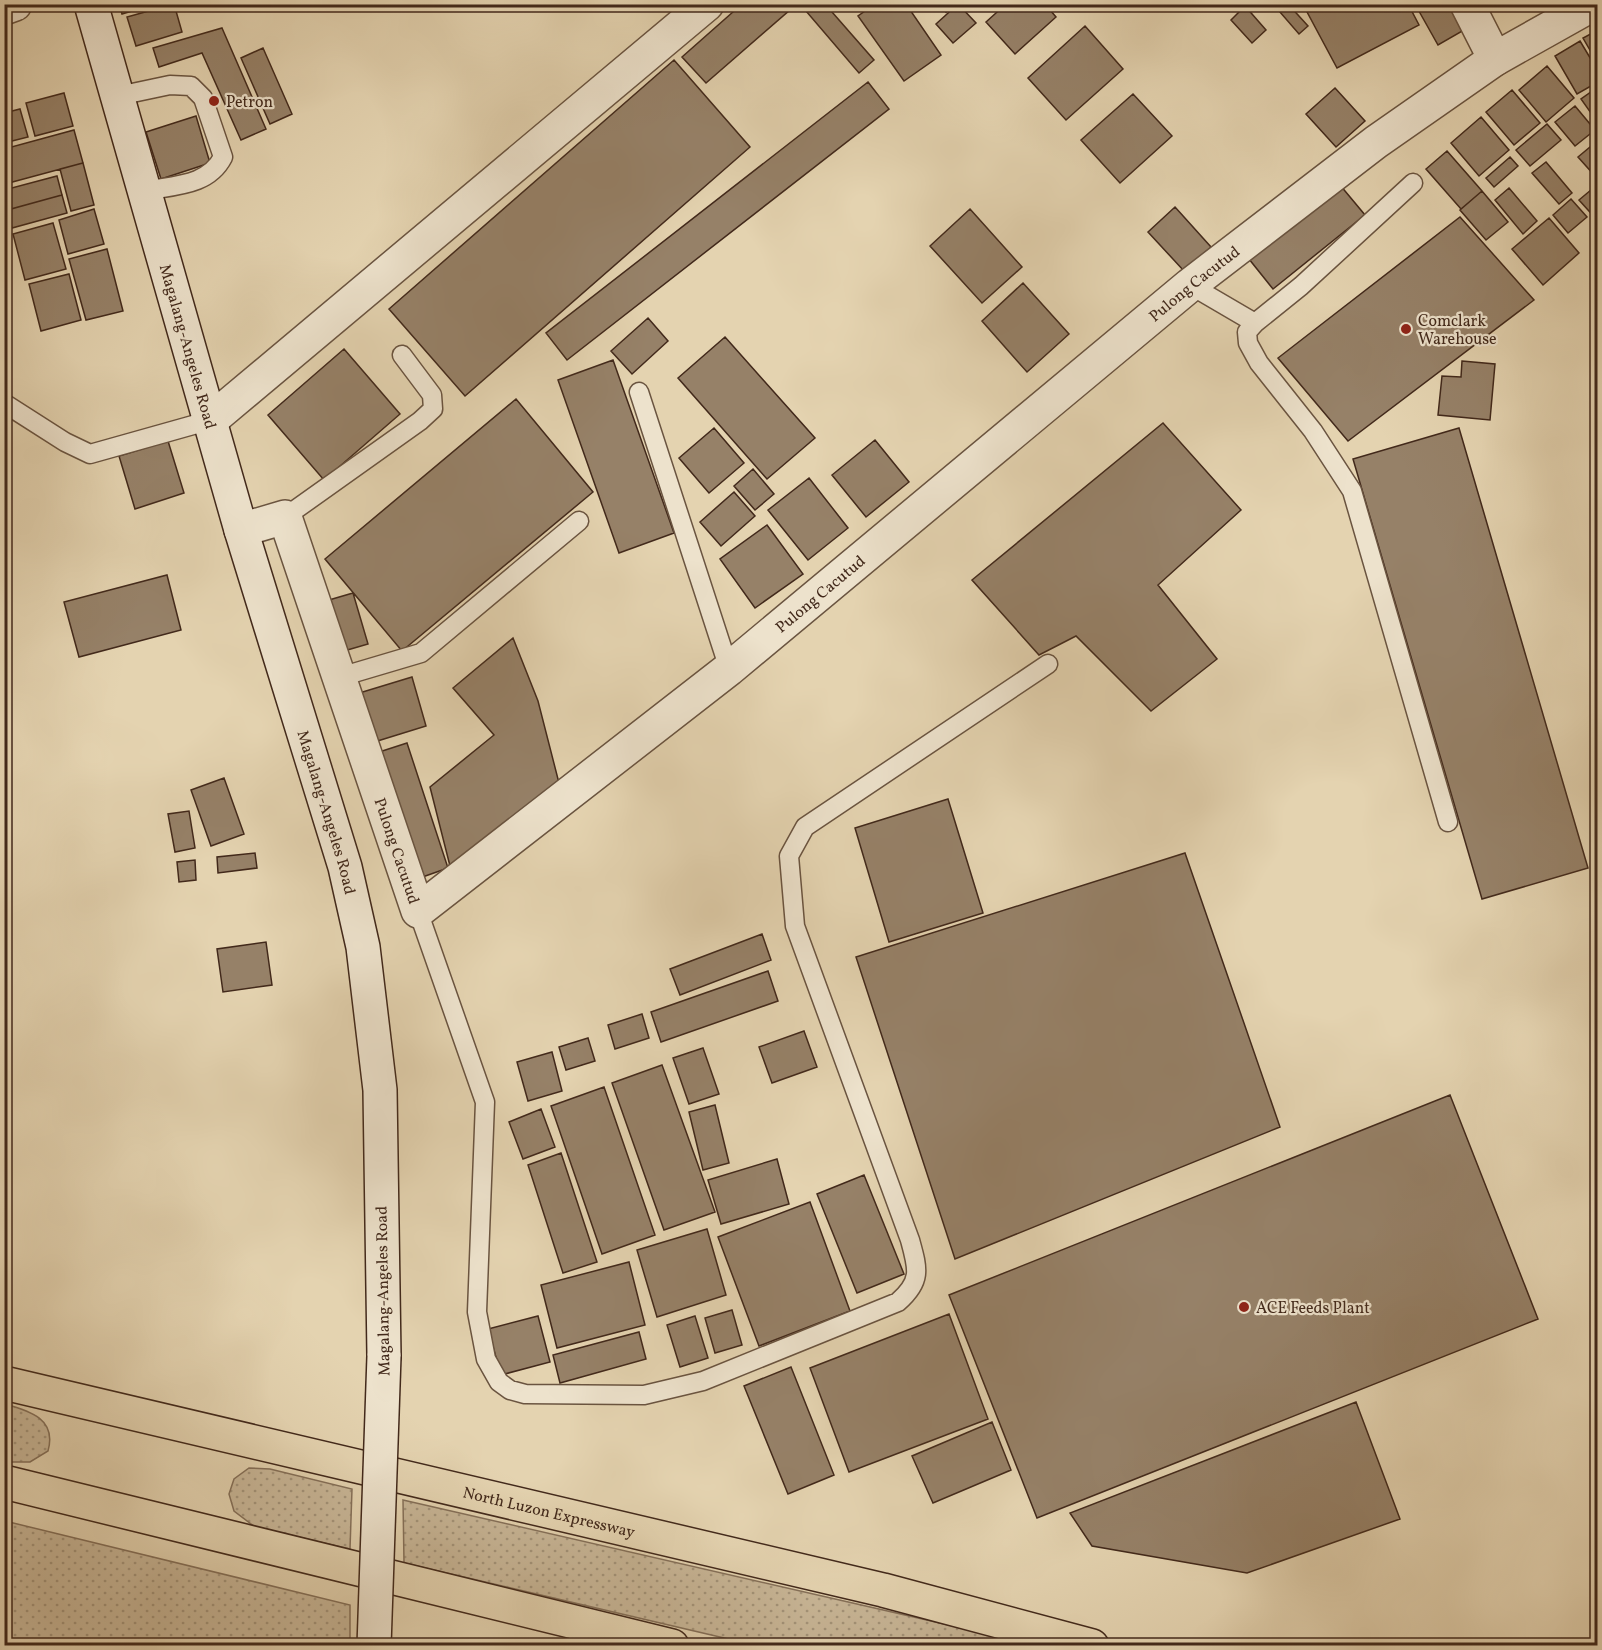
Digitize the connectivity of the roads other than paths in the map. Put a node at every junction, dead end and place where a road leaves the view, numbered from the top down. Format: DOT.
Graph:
graph roads {
  1 [pos="15,4"];
  2 [pos="92,4"];
  3 [pos="707,4"];
  4 [pos="1467,4"];
  5 [pos="1593,4"];
  6 [pos="4,8"];
  7 [pos="1495,59"];
  8 [pos="118,96"];
  9 [pos="1413,183"];
  10 [pos="145,191"];
  11 [pos="1190,285"];
  12 [pos="1255,323"];
  13 [pos="402,355"];
  14 [pos="639,392"];
  15 [pos="4,402"];
  16 [pos="211,420"];
  17 [pos="285,517"];
  18 [pos="579,521"];
  19 [pos="242,530"];
  20 [pos="1048,664"];
  21 [pos="729,669"];
  22 [pos="340,677"];
  23 [pos="1448,822"];
  24 [pos="418,911"];
  25 [pos="4,1383"];
  26 [pos="4,1482"];
  27 [pos="374,1646"];
  28 [pos="672,1646"];
  29 [pos="1092,1646"];
  1 -- 6 [label="street"];
  2 -- 8 [label="street, Magalang-Angeles Road"];
  3 -- 16 [label="street"];
  4 -- 7 [label="street"];
  5 -- 7 [label="street, Pulong Cacutud"];
  7 -- 11 [label="street, Pulong Cacutud"];
  8 -- 10 [label="street, Magalang-Angeles Road"];
  8 -- 10 [label="lane"];
  9 -- 12 [label="lane"];
  10 -- 16 [label="street, Magalang-Angeles Road"];
  11 -- 12 [label="lane"];
  11 -- 21 [label="street, Pulong Cacutud"];
  12 -- 23 [label="lane"];
  13 -- 17 [label="lane"];
  14 -- 21 [label="lane"];
  15 -- 16 [label="lane"];
  16 -- 19 [label="street, Magalang-Angeles Road"];
  17 -- 19 [label="street"];
  17 -- 22 [label="street, Pulong Cacutud"];
  18 -- 22 [label="lane"];
  19 -- 27 [label="street, Magalang-Angeles Road, bridge"];
  20 -- 24 [label="lane"];
  21 -- 24 [label="street, Pulong Cacutud"];
  22 -- 24 [label="street, Pulong Cacutud"];
  25 -- 29 [label="highway, North Luzon Expressway"];
  26 -- 28 [label="highway"];
}
